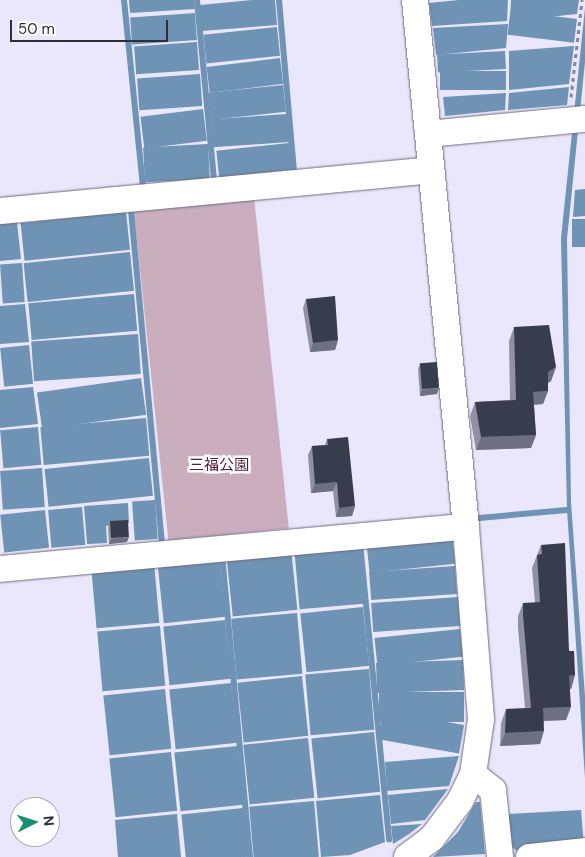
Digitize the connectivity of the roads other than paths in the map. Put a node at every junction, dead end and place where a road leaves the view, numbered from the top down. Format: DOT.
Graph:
graph roads {
  1 [pos="414,0"];
  2 [pos="576,120"];
  3 [pos="428,134"];
  4 [pos="431,170"];
  5 [pos="0,211"];
  6 [pos="466,527"];
  7 [pos="0,569"];
  8 [pos="473,774"];
  9 [pos="585,851"];
  10 [pos="408,857"];
  11 [pos="500,857"];
  12 [pos="530,857"];
  1 -- 3 [label="street"];
  2 -- 3 [label="street"];
  3 -- 4 [label="street"];
  4 -- 5 [label="street"];
  4 -- 6 [label="street"];
  6 -- 7 [label="street"];
  6 -- 8 [label="street"];
  8 -- 10 [label="street"];
  8 -- 11 [label="street"];
  9 -- 12 [label="street"];
}
